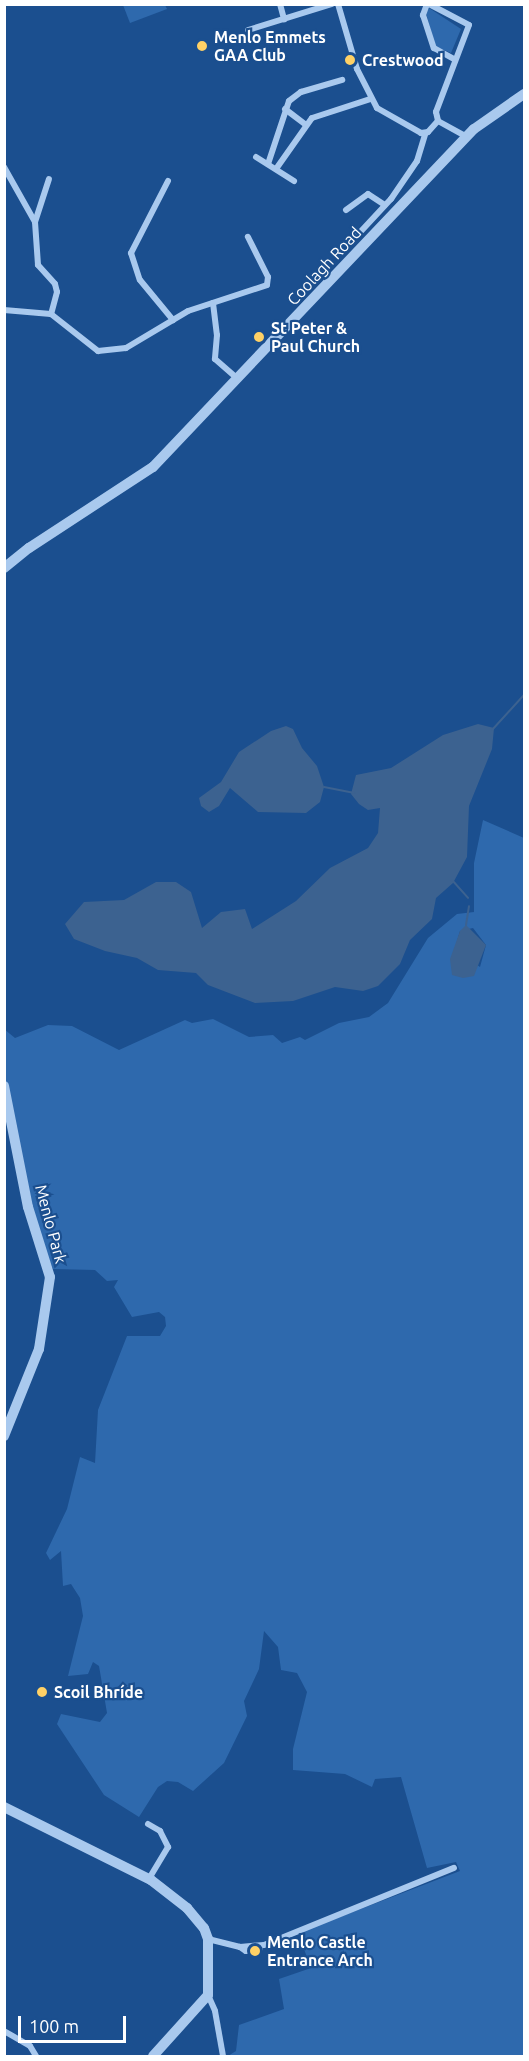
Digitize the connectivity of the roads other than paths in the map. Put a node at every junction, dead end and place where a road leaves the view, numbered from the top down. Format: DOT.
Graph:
graph roads {
  1 [pos="280,4"];
  2 [pos="332,4"];
  3 [pos="338,4"];
  4 [pos="428,4"];
  5 [pos="284,19"];
  6 [pos="248,30"];
  7 [pos="453,59"];
  8 [pos="342,80"];
  9 [pos="525,94"];
  10 [pos="370,99"];
  11 [pos="285,109"];
  12 [pos="438,121"];
  13 [pos="304,124"];
  14 [pos="425,134"];
  15 [pos="468,136"];
  16 [pos="256,157"];
  17 [pos="268,164"];
  18 [pos="4,168"];
  19 [pos="276,169"];
  20 [pos="49,179"];
  21 [pos="168,181"];
  22 [pos="294,181"];
  23 [pos="385,205"];
  24 [pos="346,210"];
  25 [pos="36,222"];
  26 [pos="248,237"];
  27 [pos="351,242"];
  28 [pos="213,303"];
  29 [pos="4,310"];
  30 [pos="51,314"];
  31 [pos="173,320"];
  32 [pos="239,380"];
  33 [pos="6,564"];
  34 [pos="4,1086"];
  35 [pos="4,1436"];
  36 [pos="4,1807"];
  37 [pos="148,1824"];
  38 [pos="454,1868"];
  39 [pos="149,1879"];
  40 [pos="208,1939"];
  41 [pos="208,1995"];
  42 [pos="4,2031"];
  43 [pos="36,2056"];
  44 [pos="153,2056"];
  45 [pos="223,2056"];
  1 -- 5 [label="street"];
  2 -- 5 [label="street"];
  3 -- 10 [label="street"];
  4 -- 7 [label="street"];
  4 -- 7 [label="street"];
  5 -- 6 [label="street"];
  7 -- 12 [label="street"];
  8 -- 11 [label="street"];
  9 -- 15 [label="street, Coolagh Road"];
  10 -- 13 [label="street"];
  10 -- 14 [label="street"];
  11 -- 13 [label="street"];
  11 -- 17 [label="street"];
  12 -- 14 [label="street"];
  12 -- 15 [label="street"];
  13 -- 19 [label="street"];
  14 -- 23 [label="street"];
  15 -- 32 [label="street, Coolagh Road"];
  16 -- 17 [label="street"];
  17 -- 19 [label="street"];
  18 -- 25 [label="street"];
  19 -- 22 [label="street"];
  20 -- 25 [label="street"];
  21 -- 31 [label="street"];
  23 -- 24 [label="street"];
  23 -- 27 [label="street"];
  25 -- 30 [label="street"];
  26 -- 28 [label="street"];
  28 -- 31 [label="street"];
  28 -- 32 [label="street"];
  29 -- 30 [label="street"];
  30 -- 31 [label="street"];
  32 -- 33 [label="street, Coolagh Road"];
  34 -- 35 [label="street, Menlo Park"];
  36 -- 39 [label="street"];
  37 -- 39 [label="street"];
  38 -- 40 [label="street"];
  39 -- 40 [label="street"];
  40 -- 41 [label="street"];
  41 -- 44 [label="street"];
  41 -- 45 [label="street"];
  42 -- 43 [label="street"];
}
